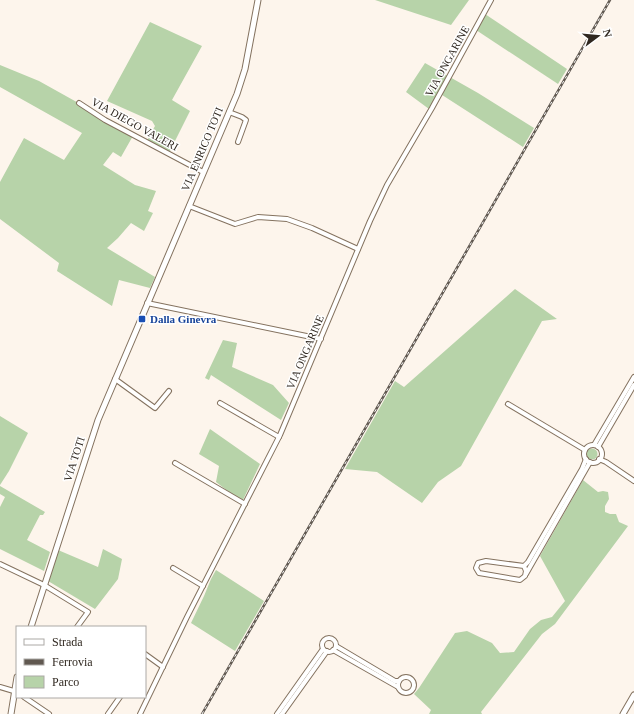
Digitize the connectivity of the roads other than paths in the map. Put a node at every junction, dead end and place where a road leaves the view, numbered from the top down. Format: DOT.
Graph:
graph roads {
  1 [pos="258,0"];
  2 [pos="491,0"];
  3 [pos="79,103"];
  4 [pos="229,112"];
  5 [pos="238,142"];
  6 [pos="203,172"];
  7 [pos="189,206"];
  8 [pos="358,249"];
  9 [pos="148,302"];
  10 [pos="321,339"];
  11 [pos="634,377"];
  12 [pos="115,379"];
  13 [pos="634,385"];
  14 [pos="169,391"];
  15 [pos="220,403"];
  16 [pos="508,404"];
  17 [pos="279,438"];
  18 [pos="596,446"];
  19 [pos="585,450"];
  20 [pos="586,459"];
  21 [pos="599,459"];
  22 [pos="590,462"];
  23 [pos="175,463"];
  24 [pos="634,481"];
  25 [pos="245,504"];
  26 [pos="0,564"];
  27 [pos="524,566"];
  28 [pos="173,568"];
  29 [pos="526,574"];
  30 [pos="44,585"];
  31 [pos="203,586"];
  32 [pos="31,626"];
  33 [pos="78,626"];
  34 [pos="336,646"];
  35 [pos="325,650"];
  36 [pos="333,650"];
  37 [pos="146,655"];
  38 [pos="163,667"];
  39 [pos="399,681"];
  40 [pos="0,687"];
  41 [pos="398,687"];
  42 [pos="16,692"];
  43 [pos="634,695"];
  44 [pos="25,698"];
  45 [pos="119,698"];
  46 [pos="11,714"];
  47 [pos="49,714"];
  48 [pos="108,714"];
  49 [pos="140,714"];
  50 [pos="277,714"];
  51 [pos="282,714"];
  52 [pos="623,714"];
  1 -- 4 [label="main road, VIA ENRICO TOTI"];
  2 -- 8 [label="street, VIA ONGARINE"];
  3 -- 6 [label="street, VIA DIEGO VALERI"];
  4 -- 5 [label="street"];
  4 -- 6 [label="main road, VIA ENRICO TOTI"];
  6 -- 7 [label="main road, VIA ENRICO TOTI"];
  7 -- 8 [label="street"];
  7 -- 9 [label="main road, VIA ENRICO TOTI"];
  8 -- 10 [label="street, VIA ONGARINE"];
  9 -- 10 [label="street"];
  9 -- 12 [label="main road, VIA TOTI"];
  10 -- 17 [label="street, VIA ONGARINE"];
  11 -- 18 [label="street"];
  12 -- 14 [label="street"];
  12 -- 30 [label="main road, VIA TOTI"];
  13 -- 18 [label="street"];
  15 -- 17 [label="street"];
  16 -- 19 [label="street"];
  17 -- 25 [label="street, VIA ONGARINE"];
  18 -- 19 [label="street"];
  18 -- 21 [label="street"];
  19 -- 20 [label="street"];
  20 -- 22 [label="street"];
  20 -- 27 [label="street"];
  21 -- 22 [label="street"];
  21 -- 24 [label="street"];
  22 -- 29 [label="street"];
  23 -- 25 [label="street"];
  25 -- 31 [label="street, VIA ONGARINE"];
  26 -- 30 [label="street"];
  27 -- 29 [label="street"];
  27 -- 29 [label="street"];
  28 -- 31 [label="street"];
  30 -- 32 [label="main road, VIA TOTI"];
  30 -- 33 [label="street"];
  31 -- 38 [label="street, VIA ONGARINE"];
  34 -- 35 [label="street"];
  34 -- 36 [label="street"];
  34 -- 39 [label="street"];
  35 -- 36 [label="street"];
  35 -- 50 [label="street"];
  35 -- 51 [label="street"];
  36 -- 41 [label="street"];
  37 -- 38 [label="street"];
  38 -- 49 [label="street, VIA ONGARINE"];
  39 -- 41 [label="street"];
  39 -- 41 [label="street"];
  40 -- 42 [label="street"];
  42 -- 46 [label="main road"];
  43 -- 52 [label="main road"];
  44 -- 47 [label="street"];
  45 -- 48 [label="street"];
}
